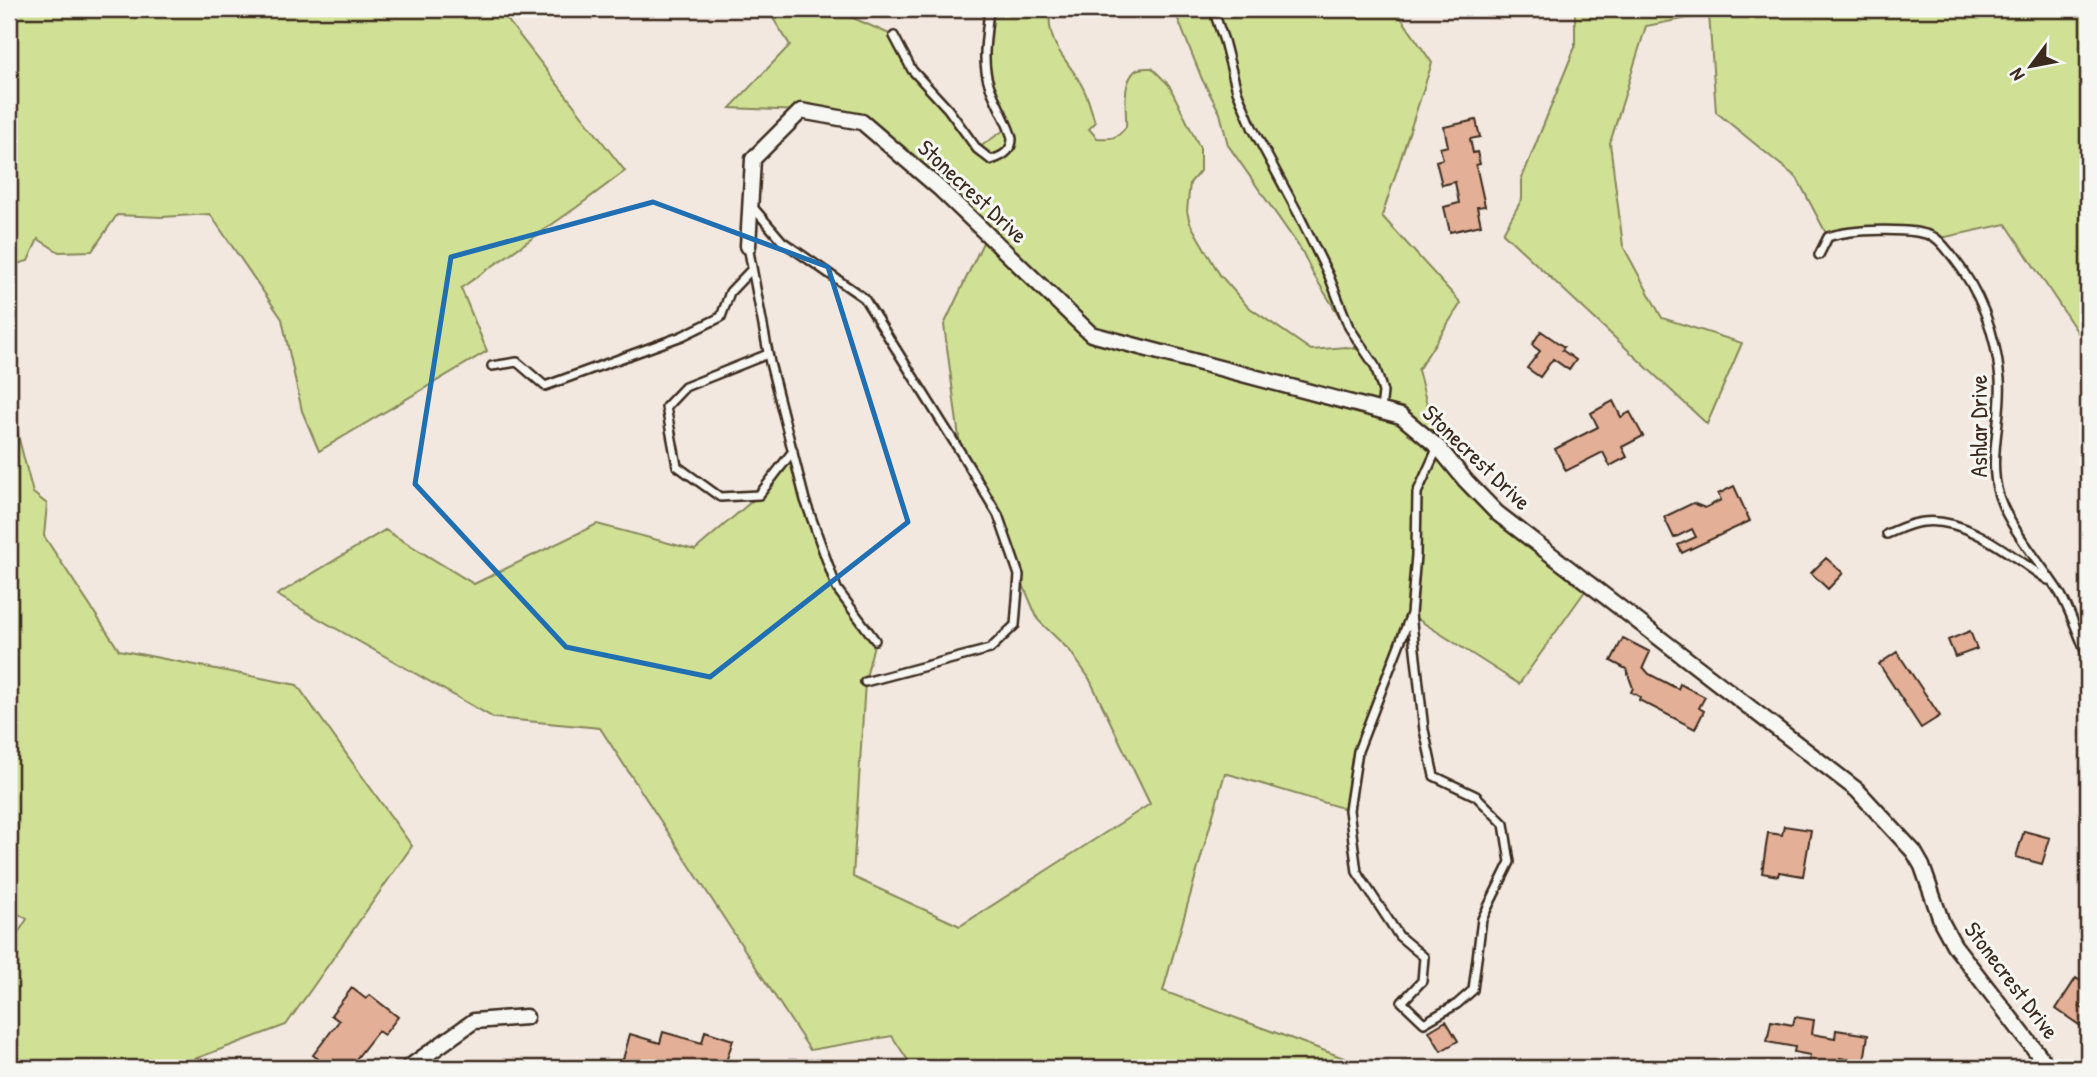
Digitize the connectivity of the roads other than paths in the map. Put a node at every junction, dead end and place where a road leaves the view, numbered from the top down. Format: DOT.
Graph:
graph roads {
  1 [pos="989,9"];
  2 [pos="1213,9"];
  3 [pos="894,36"];
  4 [pos="750,205"];
  5 [pos="748,246"];
  6 [pos="1819,255"];
  7 [pos="752,269"];
  8 [pos="768,354"];
  9 [pos="492,366"];
  10 [pos="1381,410"];
  11 [pos="1438,447"];
  12 [pos="793,452"];
  13 [pos="1887,534"];
  14 [pos="2052,582"];
  15 [pos="1411,614"];
  16 [pos="875,640"];
  17 [pos="2088,659"];
  18 [pos="865,682"];
  19 [pos="526,1017"];
  20 [pos="9,1040"];
  21 [pos="9,1054"];
  22 [pos="408,1068"];
  23 [pos="2049,1068"];
  1 -- 3 [label="lane"];
  2 -- 10 [label="lane"];
  4 -- 5 [label="street, Stonecrest Drive"];
  4 -- 10 [label="street, Stonecrest Drive"];
  4 -- 18 [label="lane"];
  5 -- 7 [label="lane"];
  6 -- 14 [label="lane, Ashlar Drive"];
  7 -- 8 [label="lane"];
  7 -- 9 [label="lane"];
  8 -- 12 [label="lane"];
  8 -- 12 [label="lane"];
  10 -- 11 [label="street, Stonecrest Drive"];
  11 -- 15 [label="lane"];
  11 -- 23 [label="street, Stonecrest Drive"];
  12 -- 16 [label="lane"];
  13 -- 14 [label="lane"];
  14 -- 17 [label="lane, Ashlar Drive"];
  15 -- 15 [label="lane"];
  19 -- 22 [label="street"];
  20 -- 21 [label="lane"];
}
